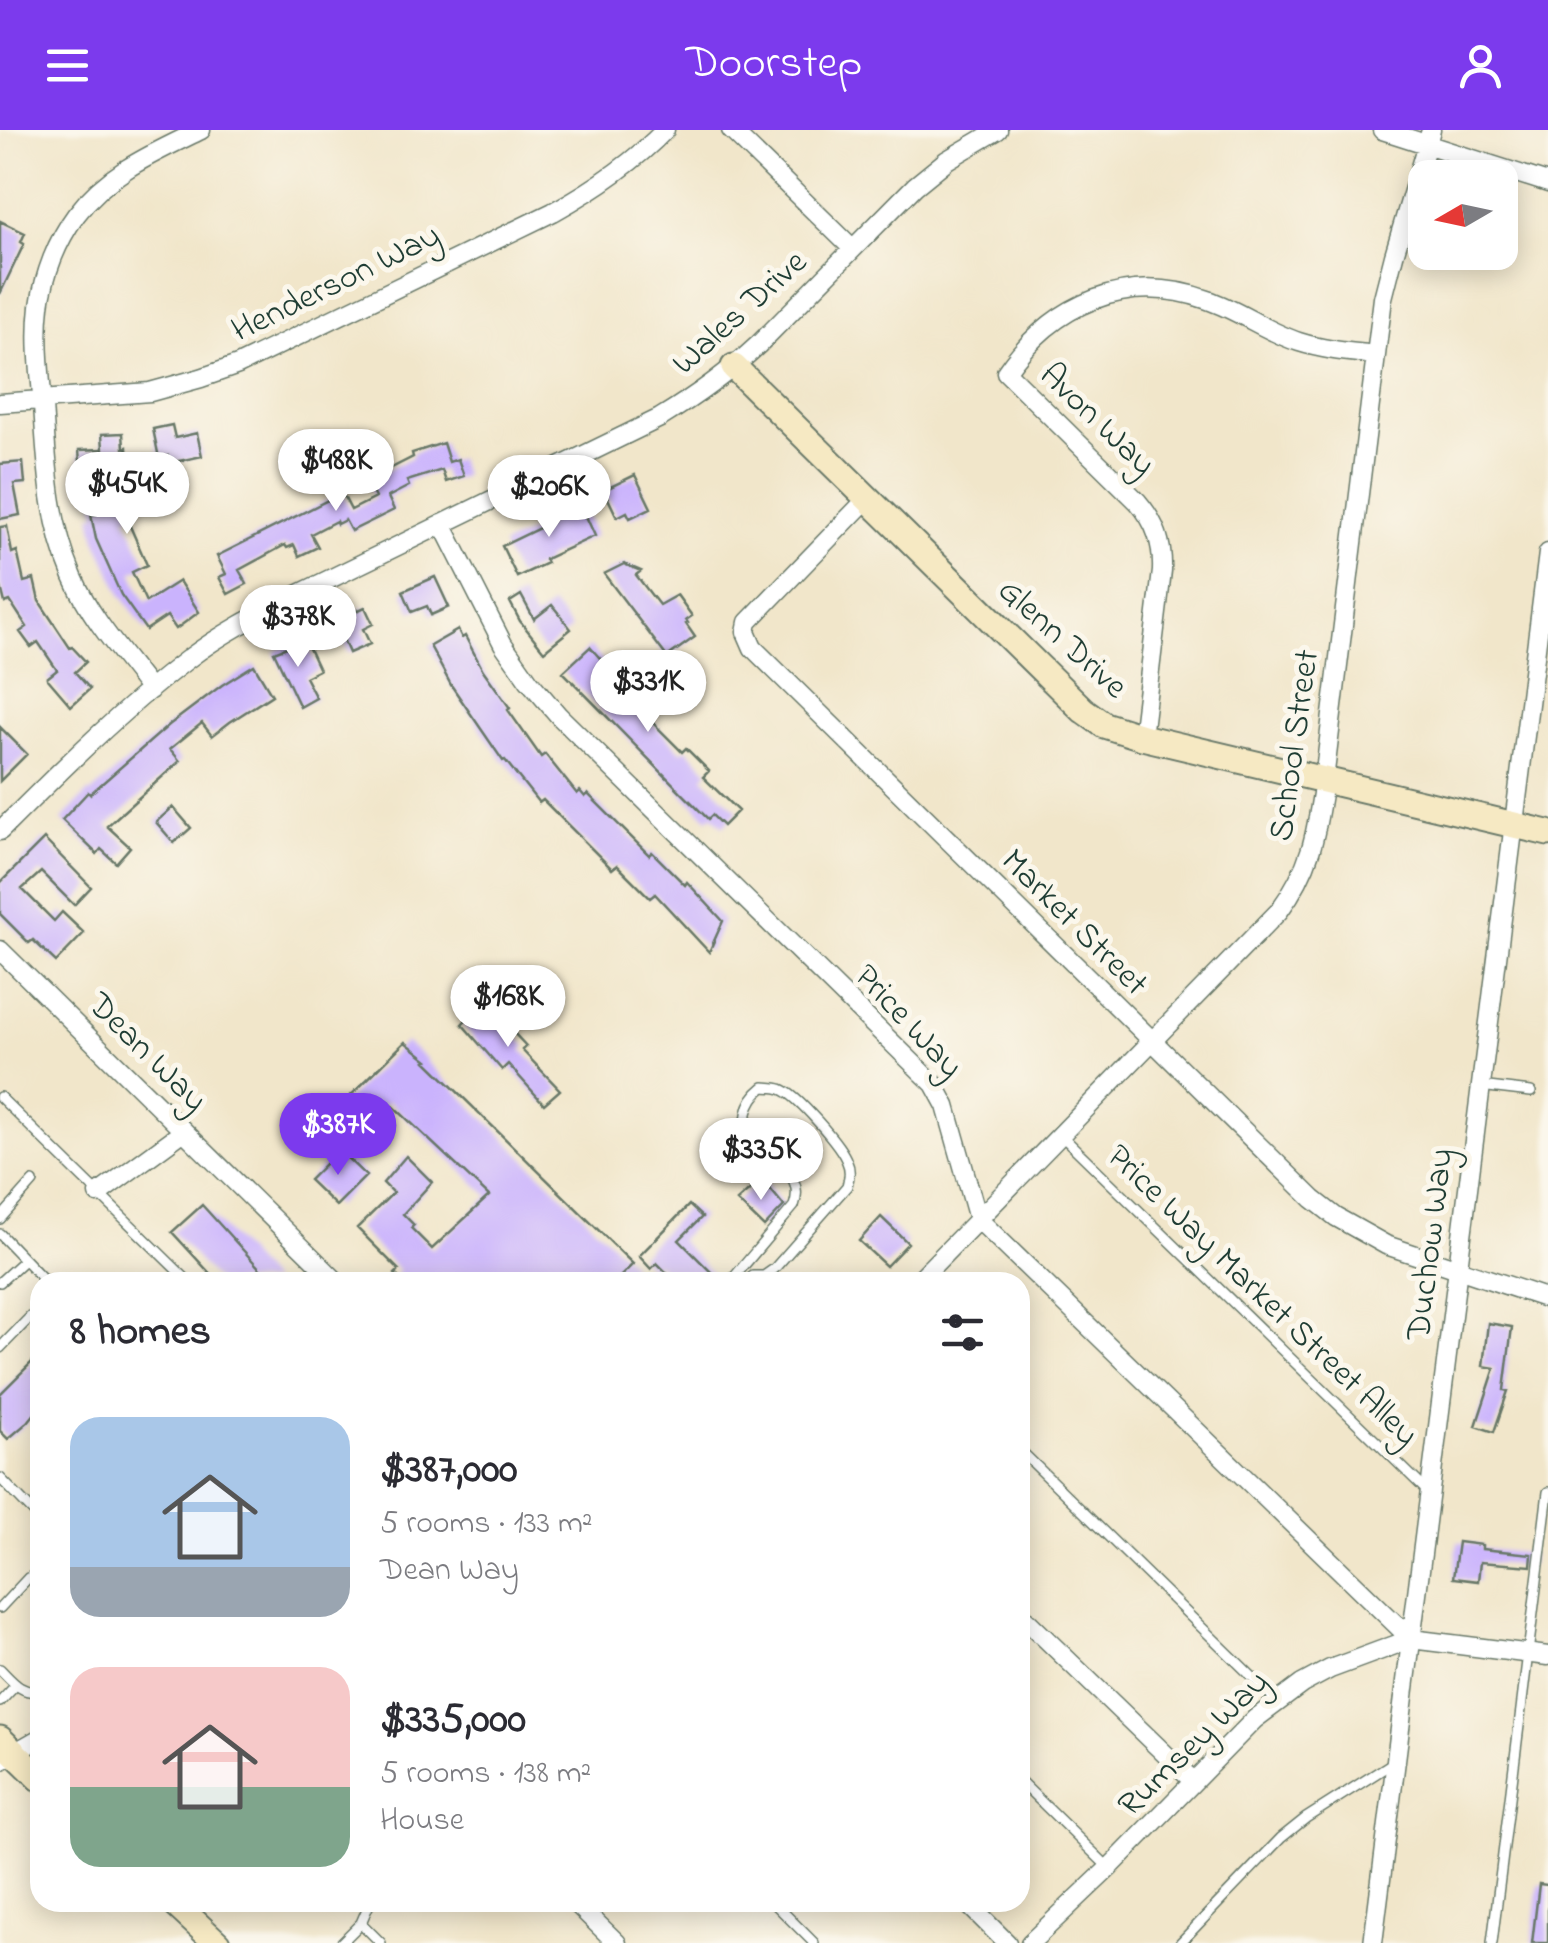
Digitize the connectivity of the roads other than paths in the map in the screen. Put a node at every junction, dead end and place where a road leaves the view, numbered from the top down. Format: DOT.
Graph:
graph roads {
  1 [pos="201,130"];
  2 [pos="665,130"];
  3 [pos="731,130"];
  4 [pos="998,130"];
  5 [pos="1382,130"];
  6 [pos="1430,137"];
  7 [pos="1548,183"];
  8 [pos="852,248"];
  9 [pos="1376,355"];
  10 [pos="734,367"];
  11 [pos="42,401"];
  12 [pos="0,403"];
  13 [pos="868,499"];
  14 [pos="442,524"];
  15 [pos="1548,552"];
  16 [pos="150,690"];
  17 [pos="1142,737"];
  18 [pos="1324,780"];
  19 [pos="1513,824"];
  20 [pos="0,831"];
  21 [pos="1548,833"];
  22 [pos="0,950"];
  23 [pos="1152,1041"];
  24 [pos="1480,1086"];
  25 [pos="1531,1092"];
  26 [pos="0,1097"];
  27 [pos="184,1131"];
  28 [pos="1061,1135"];
  29 [pos="33,1182"];
  30 [pos="98,1194"];
  31 [pos="0,1219"];
  32 [pos="978,1219"];
  33 [pos="0,1234"];
  34 [pos="24,1260"];
  35 [pos="1458,1269"];
  36 [pos="36,1272"];
  37 [pos="178,1272"];
  38 [pos="327,1272"];
  39 [pos="738,1272"];
  40 [pos="769,1272"];
  41 [pos="927,1272"];
  42 [pos="0,1282"];
  43 [pos="1548,1299"];
  44 [pos="30,1317"];
  45 [pos="0,1348"];
  46 [pos="1030,1460"];
  47 [pos="0,1478"];
  48 [pos="1548,1492"];
  49 [pos="1430,1493"];
  50 [pos="30,1509"];
  51 [pos="30,1577"];
  52 [pos="0,1608"];
  53 [pos="1030,1624"];
  54 [pos="1412,1639"];
  55 [pos="1527,1653"];
  56 [pos="1548,1656"];
  57 [pos="0,1670"];
  58 [pos="16,1685"];
  59 [pos="30,1693"];
  60 [pos="0,1702"];
  61 [pos="1277,1702"];
  62 [pos="30,1742"];
  63 [pos="5,1751"];
  64 [pos="1396,1761"];
  65 [pos="30,1770"];
  66 [pos="1193,1781"];
  67 [pos="1030,1791"];
  68 [pos="1109,1868"];
  69 [pos="183,1912"];
  70 [pos="366,1912"];
  71 [pos="586,1912"];
  72 [pos="783,1912"];
  73 [pos="976,1912"];
  74 [pos="361,1923"];
  75 [pos="216,1943"];
  76 [pos="341,1943"];
  77 [pos="380,1943"];
  78 [pos="616,1943"];
  79 [pos="814,1943"];
  80 [pos="1006,1943"];
  81 [pos="1030,1943"];
  82 [pos="1180,1943"];
  83 [pos="1373,1943"];
  84 [pos="1492,1943"];
  1 -- 11 [label="street"];
  2 -- 11 [label="street, Henderson Way"];
  3 -- 8 [label="street"];
  4 -- 8 [label="street, Wales Drive"];
  5 -- 6 [label="street"];
  6 -- 7 [label="street"];
  6 -- 9 [label="street, School Street"];
  8 -- 10 [label="street, Wales Drive"];
  9 -- 17 [label="street, Avon Way"];
  9 -- 18 [label="street, School Street"];
  10 -- 13 [label="street, Glenn Drive"];
  10 -- 14 [label="street, Wales Drive"];
  11 -- 12 [label="street, Henderson Way"];
  11 -- 16 [label="street"];
  13 -- 17 [label="street, Glenn Drive"];
  13 -- 23 [label="street, Market Street"];
  14 -- 16 [label="street, Wales Drive"];
  14 -- 32 [label="street, Price Way"];
  15 -- 19 [label="street, Duchow Way"];
  16 -- 20 [label="street, Wales Drive"];
  17 -- 18 [label="street, Glenn Drive"];
  18 -- 19 [label="street, Glenn Drive"];
  18 -- 23 [label="street, School Street"];
  19 -- 21 [label="street, Glenn Drive"];
  19 -- 24 [label="street, Duchow Way"];
  22 -- 27 [label="street, Dean Way"];
  23 -- 28 [label="street, School Street"];
  23 -- 35 [label="street, Market Street"];
  24 -- 25 [label="lane"];
  24 -- 35 [label="street, Duchow Way"];
  26 -- 30 [label="lane"];
  27 -- 30 [label="street"];
  27 -- 38 [label="street, Dean Way"];
  28 -- 32 [label="street, School Street"];
  28 -- 49 [label="lane, Price Way Market Street Alley"];
  29 -- 31 [label="lane"];
  30 -- 37 [label="lane"];
  32 -- 41 [label="street, School Street"];
  32 -- 54 [label="street"];
  33 -- 34 [label="lane"];
  34 -- 36 [label="lane"];
  34 -- 42 [label="lane"];
  35 -- 43 [label="street, Market Street"];
  35 -- 49 [label="street, Duchow Way"];
  39 -- 40 [label="lane"];
  44 -- 45 [label="lane"];
  46 -- 61 [label="lane"];
  47 -- 50 [label="lane"];
  48 -- 55 [label="lane"];
  49 -- 54 [label="street, Duchow Way"];
  51 -- 52 [label="lane"];
  53 -- 66 [label="street"];
  54 -- 55 [label="street, Rumsey Way"];
  54 -- 61 [label="street, Rumsey Way"];
  54 -- 64 [label="street, Duchow Way"];
  55 -- 56 [label="street, Rumsey Way"];
  55 -- 84 [label="lane"];
  57 -- 58 [label="lane"];
  58 -- 59 [label="lane"];
  58 -- 60 [label="lane"];
  61 -- 66 [label="street, Rumsey Way"];
  62 -- 63 [label="street"];
  63 -- 65 [label="street"];
  64 -- 82 [label="lane"];
  64 -- 83 [label="street, Duchow Way"];
  66 -- 68 [label="street, Rumsey Way"];
  67 -- 68 [label="lane"];
  68 -- 81 [label="street, Rumsey Way"];
  69 -- 75 [label="street"];
  70 -- 74 [label="lane"];
  71 -- 78 [label="street"];
  72 -- 79 [label="lane"];
  73 -- 80 [label="street"];
  74 -- 76 [label="lane"];
  74 -- 77 [label="lane"];
}
